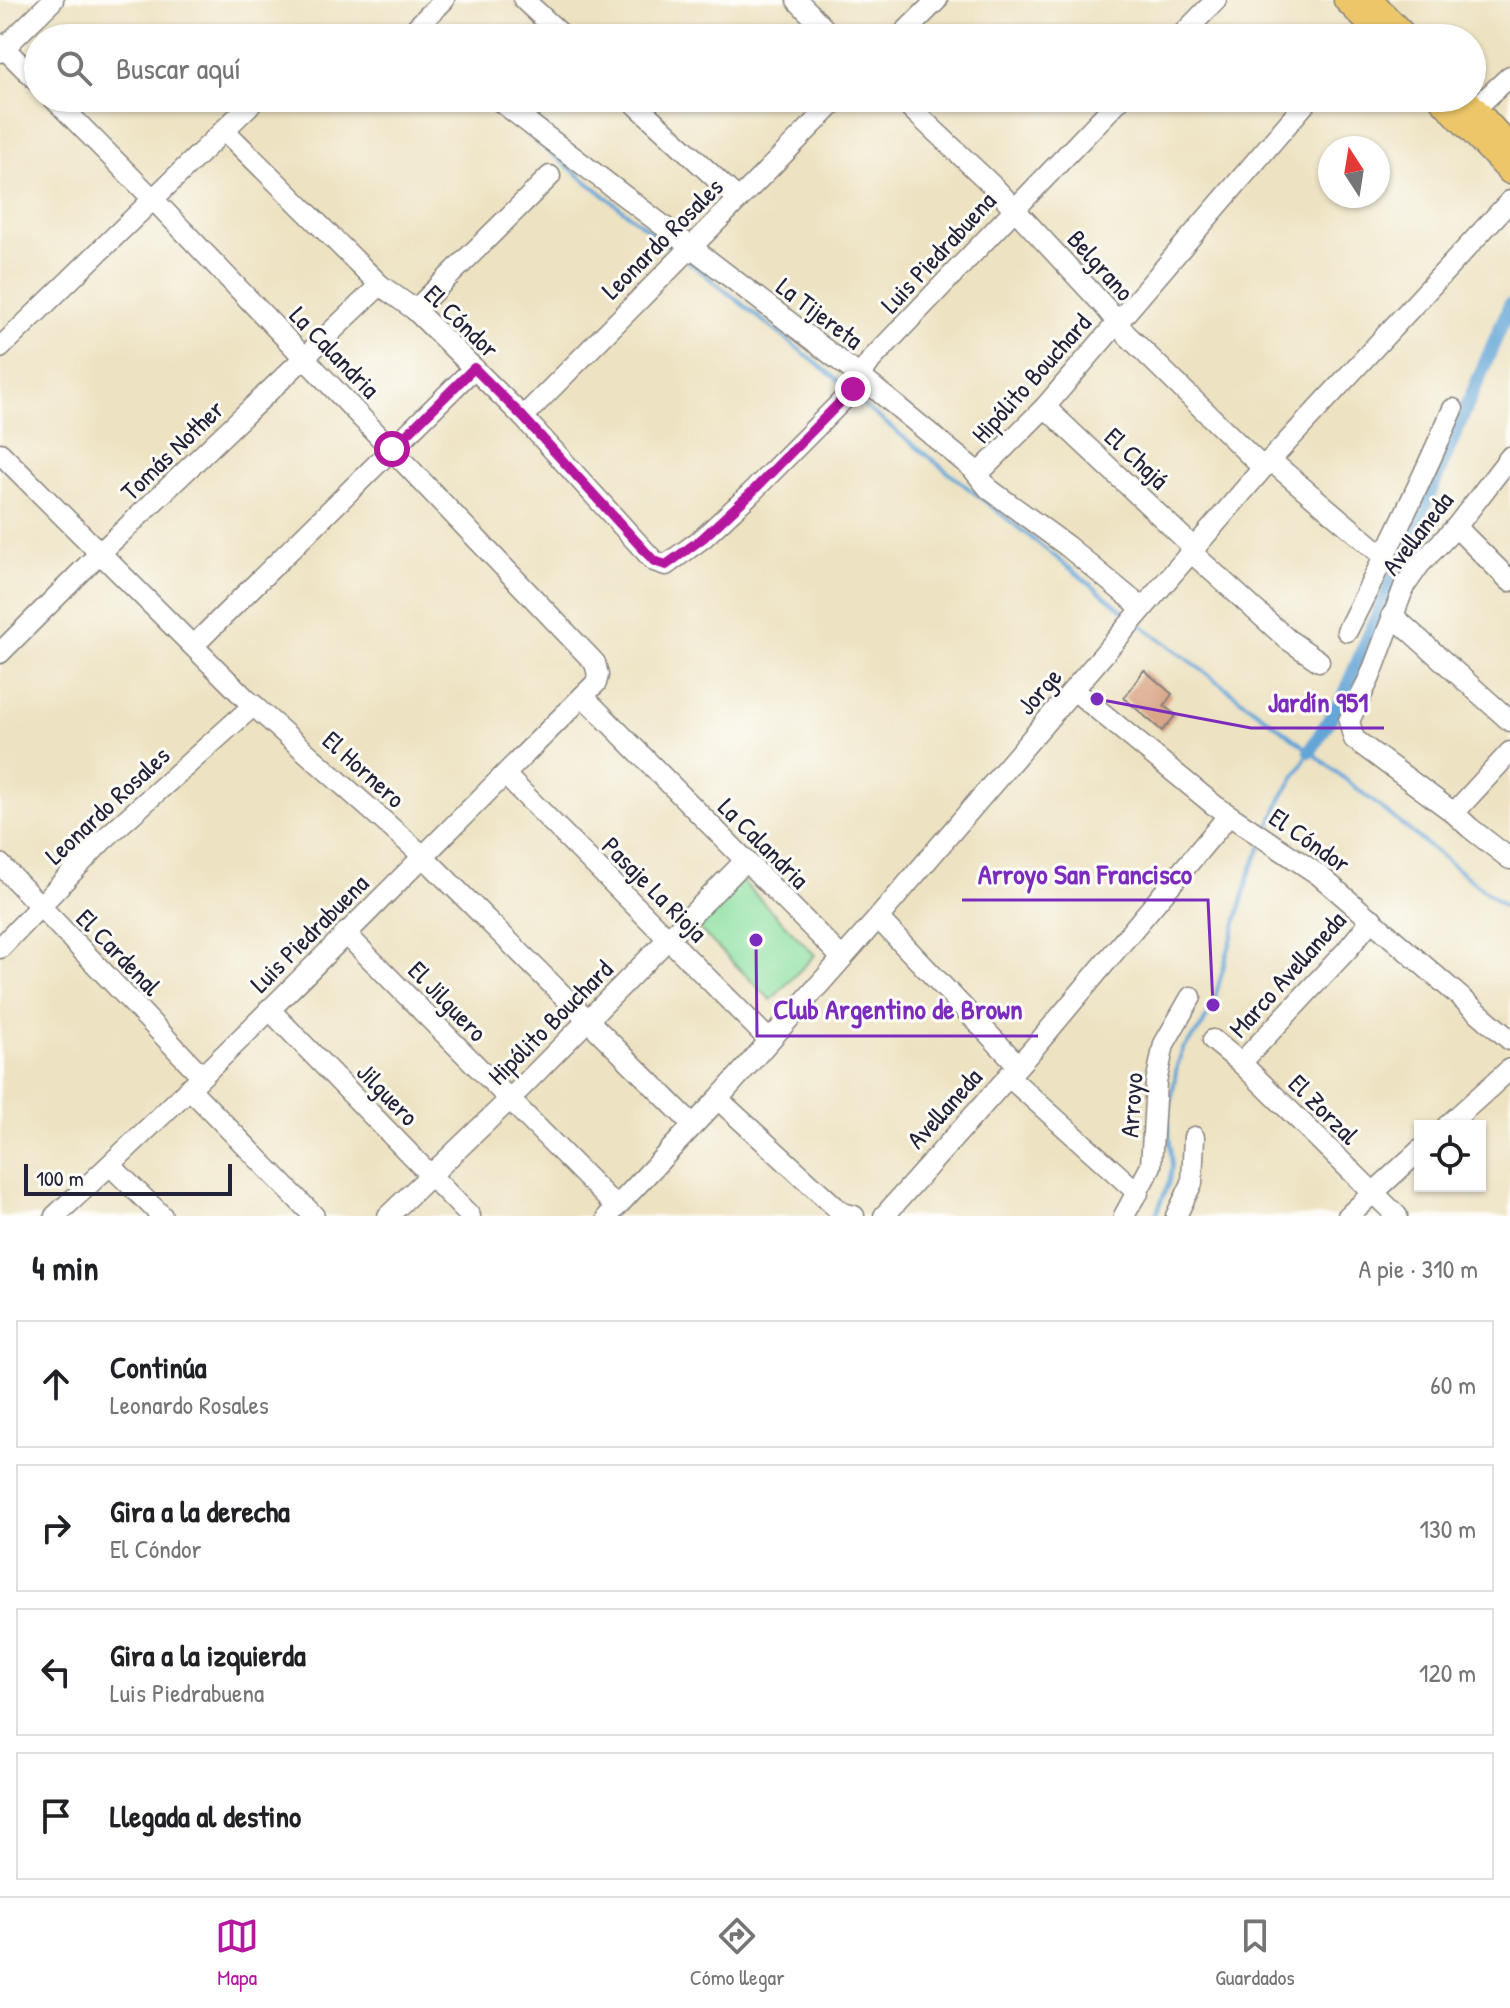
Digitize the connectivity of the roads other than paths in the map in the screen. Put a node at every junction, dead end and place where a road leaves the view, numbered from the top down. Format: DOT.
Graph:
graph roads {
  1 [pos="53,0"];
  2 [pos="444,0"];
  3 [pos="524,0"];
  4 [pos="797,0"];
  5 [pos="937,0"];
  6 [pos="1216,0"];
  7 [pos="1346,0"];
  8 [pos="1370,0"];
  9 [pos="27,24"];
  10 [pos="425,24"];
  11 [pos="550,24"];
  12 [pos="820,24"];
  13 [pos="913,24"];
  14 [pos="1193,24"];
  15 [pos="1364,24"];
  16 [pos="1393,24"];
  17 [pos="24,27"];
  18 [pos="1,48"];
  19 [pos="24,69"];
  20 [pos="1510,76"];
  21 [pos="1486,94"];
  22 [pos="67,112"];
  23 [pos="243,112"];
  24 [pos="514,112"];
  25 [pos="644,112"];
  26 [pos="825,112"];
  27 [pos="914,112"];
  28 [pos="1108,112"];
  29 [pos="1298,112"];
  30 [pos="1469,112"];
  31 [pos="1470,112"];
  32 [pos="224,130"];
  33 [pos="1510,147"];
  34 [pos="1510,172"];
  35 [pos="550,176"];
  36 [pos="153,199"];
  37 [pos="738,199"];
  38 [pos="1510,201"];
  39 [pos="1014,209"];
  40 [pos="689,247"];
  41 [pos="380,285"];
  42 [pos="415,310"];
  43 [pos="1117,321"];
  44 [pos="0,348"];
  45 [pos="305,359"];
  46 [pos="474,368"];
  47 [pos="861,377"];
  48 [pos="1045,407"];
  49 [pos="1453,409"];
  50 [pos="523,417"];
  51 [pos="392,449"];
  52 [pos="0,453"];
  53 [pos="1510,457"];
  54 [pos="1266,464"];
  55 [pos="978,474"];
  56 [pos="1456,527"];
  57 [pos="1192,549"];
  58 [pos="1384,553"];
  59 [pos="99,554"];
  60 [pos="654,561"];
  61 [pos="1510,581"];
  62 [pos="1136,615"];
  63 [pos="1392,615"];
  64 [pos="1347,631"];
  65 [pos="193,646"];
  66 [pos="0,653"];
  67 [pos="1319,661"];
  68 [pos="590,690"];
  69 [pos="1074,690"];
  70 [pos="254,705"];
  71 [pos="1510,721"];
  72 [pos="1510,752"];
  73 [pos="505,775"];
  74 [pos="1454,813"];
  75 [pos="1236,820"];
  76 [pos="422,855"];
  77 [pos="1510,859"];
  78 [pos="745,861"];
  79 [pos="0,864"];
  80 [pos="40,906"];
  81 [pos="878,918"];
  82 [pos="1372,919"];
  83 [pos="345,933"];
  84 [pos="670,940"];
  85 [pos="0,948"];
  86 [pos="842,958"];
  87 [pos="1191,997"];
  88 [pos="269,1009"];
  89 [pos="588,1021"];
  90 [pos="768,1039"];
  91 [pos="1213,1040"];
  92 [pos="1510,1040"];
  93 [pos="1241,1063"];
  94 [pos="1510,1069"];
  95 [pos="1013,1070"];
  96 [pos="195,1082"];
  97 [pos="718,1099"];
  98 [pos="508,1101"];
  99 [pos="1454,1120"];
  100 [pos="692,1124"];
  101 [pos="1194,1137"];
  102 [pos="1414,1155"];
  103 [pos="110,1165"];
  104 [pos="431,1175"];
  105 [pos="1138,1193"];
  106 [pos="1373,1193"];
  107 [pos="612,1212"];
  108 [pos="55,1216"];
  109 [pos="162,1216"];
  110 [pos="314,1216"];
  111 [pos="388,1216"];
  112 [pos="470,1216"];
  113 [pos="854,1216"];
  114 [pos="884,1216"];
  115 [pos="1124,1216"];
  116 [pos="1176,1216"];
  117 [pos="1348,1216"];
  118 [pos="1397,1216"];
  1 -- 9 [label="street"];
  2 -- 10 [label="street"];
  3 -- 11 [label="street"];
  4 -- 12 [label="street"];
  5 -- 13 [label="street"];
  6 -- 14 [label="street"];
  7 -- 15 [label="main road"];
  8 -- 16 [label="main road"];
  17 -- 18 [label="street"];
  18 -- 19 [label="street"];
  20 -- 21 [label="street"];
  22 -- 36 [label="street, La Calandria"];
  23 -- 32 [label="street"];
  24 -- 40 [label="street, La Tijereta"];
  25 -- 37 [label="street"];
  26 -- 37 [label="street, Leonardo Rosales"];
  27 -- 39 [label="street, Belgrano"];
  28 -- 39 [label="street, Luis Piedrabuena"];
  29 -- 43 [label="street, Hipólito Bouchard"];
  30 -- 34 [label="main road"];
  31 -- 33 [label="main road"];
  32 -- 36 [label="street"];
  32 -- 41 [label="street, El Cóndor"];
  35 -- 42 [label="street"];
  36 -- 44 [label="street"];
  36 -- 45 [label="street, La Calandria"];
  37 -- 40 [label="street, Leonardo Rosales"];
  38 -- 54 [label="street, Jorge"];
  39 -- 43 [label="street, Belgrano"];
  39 -- 47 [label="street, Luis Piedrabuena"];
  40 -- 47 [label="street, La Tijereta"];
  40 -- 50 [label="street, Leonardo Rosales"];
  41 -- 42 [label="street, El Cóndor"];
  41 -- 45 [label="street, Tomás Nother"];
  42 -- 46 [label="street, El Cóndor"];
  43 -- 48 [label="street, Hipólito Bouchard"];
  43 -- 54 [label="street, Belgrano"];
  45 -- 51 [label="street, La Calandria"];
  45 -- 59 [label="street, Tomás Nother"];
  46 -- 50 [label="street, El Cóndor"];
  46 -- 51 [label="street"];
  47 -- 55 [label="street, La Tijereta"];
  47 -- 60 [label="street, Luis Piedrabuena"];
  48 -- 55 [label="street, Hipólito Bouchard"];
  48 -- 57 [label="street, El Chajá"];
  49 -- 58 [label="street"];
  50 -- 60 [label="street, El Cóndor"];
  51 -- 65 [label="street"];
  51 -- 68 [label="street, La Calandria"];
  52 -- 59 [label="street, El Hornero"];
  53 -- 56 [label="street, Avellaneda"];
  54 -- 57 [label="street, Jorge"];
  54 -- 58 [label="street, Belgrano"];
  55 -- 62 [label="street, La Tijereta"];
  56 -- 61 [label="street"];
  56 -- 63 [label="street, Avellaneda"];
  57 -- 62 [label="street, Jorge"];
  57 -- 67 [label="street, El Chajá"];
  58 -- 64 [label="street"];
  59 -- 65 [label="street, El Hornero"];
  59 -- 66 [label="street, Tomás Nother"];
  62 -- 69 [label="street, Jorge"];
  63 -- 71 [label="street"];
  63 -- 74 [label="street, Avellaneda"];
  65 -- 70 [label="street, El Hornero"];
  68 -- 73 [label="street, Luis Piedrabuena"];
  68 -- 78 [label="street, La Calandria"];
  69 -- 75 [label="street, El Cóndor"];
  69 -- 81 [label="street, Jorge"];
  70 -- 76 [label="street, El Hornero"];
  70 -- 80 [label="street, Leonardo Rosales"];
  72 -- 74 [label="street"];
  73 -- 76 [label="street, Luis Piedrabuena"];
  73 -- 84 [label="street, Pasaje La Rioja"];
  74 -- 77 [label="street"];
  75 -- 82 [label="street, El Cóndor"];
  75 -- 95 [label="street, Avellaneda"];
  76 -- 83 [label="street, Luis Piedrabuena"];
  76 -- 89 [label="street, El Hornero"];
  78 -- 84 [label="street, Hipólito Bouchard"];
  78 -- 86 [label="street, La Calandria"];
  79 -- 80 [label="street, El Cardenal"];
  80 -- 85 [label="street, Leonardo Rosales"];
  80 -- 96 [label="street, El Cardenal"];
  81 -- 86 [label="street, Jorge"];
  81 -- 95 [label="street"];
  82 -- 92 [label="street, El Cóndor"];
  82 -- 93 [label="street, Marco Avellaneda"];
  83 -- 88 [label="street, Luis Piedrabuena"];
  83 -- 98 [label="street, El Jilguero"];
  84 -- 89 [label="street, Hipólito Bouchard"];
  84 -- 90 [label="street, Pasaje La Rioja"];
  86 -- 90 [label="street, Jorge"];
  87 -- 105 [label="street, Arroyo"];
  88 -- 96 [label="street, Luis Piedrabuena"];
  88 -- 104 [label="street, Jilguero"];
  89 -- 98 [label="street, Hipólito Bouchard"];
  89 -- 100 [label="street, El Hornero"];
  90 -- 97 [label="street, Jorge"];
  91 -- 93 [label="street, El Zorzal"];
  93 -- 106 [label="street, El Zorzal"];
  94 -- 99 [label="street"];
  95 -- 105 [label="street"];
  95 -- 114 [label="street, Avellaneda"];
  96 -- 103 [label="street, Luis Piedrabuena"];
  96 -- 110 [label="street, El Cardenal"];
  97 -- 100 [label="street, Jorge"];
  97 -- 113 [label="street"];
  98 -- 104 [label="street, Hipólito Bouchard"];
  98 -- 107 [label="street, El Jilguero"];
  100 -- 107 [label="street, Jorge"];
  101 -- 116 [label="street"];
  102 -- 106 [label="street"];
  103 -- 108 [label="street, Luis Piedrabuena"];
  103 -- 109 [label="street"];
  104 -- 111 [label="street, Hipólito Bouchard"];
  104 -- 112 [label="street, Jilguero"];
  105 -- 115 [label="street, Arroyo"];
  106 -- 117 [label="street"];
  106 -- 118 [label="street, El Zorzal"];
}
